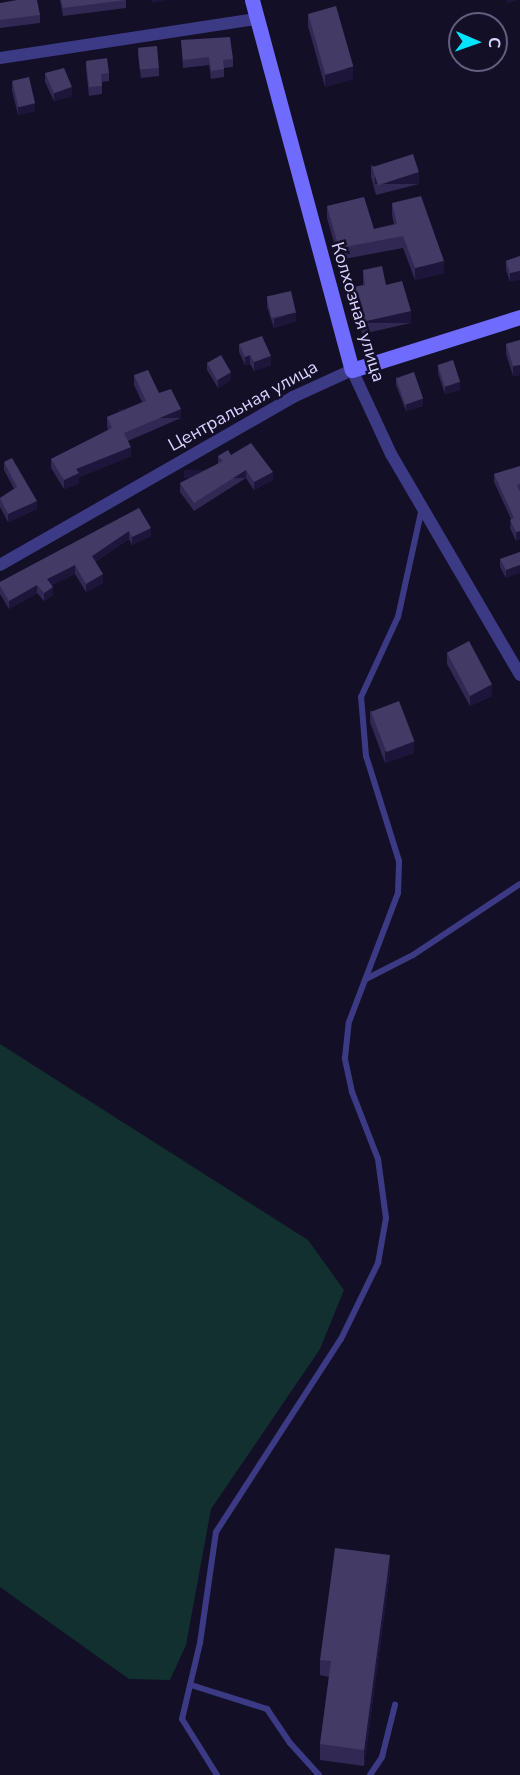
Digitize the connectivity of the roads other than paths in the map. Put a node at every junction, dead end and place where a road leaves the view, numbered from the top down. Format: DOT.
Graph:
graph roads {
  1 [pos="252,0"];
  2 [pos="256,19"];
  3 [pos="0,58"];
  4 [pos="520,317"];
  5 [pos="352,370"];
  6 [pos="422,507"];
  7 [pos="0,565"];
  8 [pos="520,675"];
  9 [pos="520,884"];
  10 [pos="366,979"];
  11 [pos="191,1686"];
  12 [pos="394,1705"];
  13 [pos="217,1775"];
  14 [pos="319,1775"];
  15 [pos="370,1775"];
  1 -- 2 [label="street, Колхозная улица"];
  2 -- 3 [label="street"];
  2 -- 5 [label="street, Колхозная улица"];
  4 -- 5 [label="street, Центральная улица"];
  5 -- 6 [label="street, Колхозная улица"];
  5 -- 7 [label="street, Центральная улица"];
  6 -- 8 [label="street, Колхозная улица"];
  6 -- 10 [label="lane"];
  9 -- 10 [label="lane"];
  10 -- 11 [label="lane"];
  11 -- 13 [label="lane"];
  11 -- 14 [label="lane"];
  12 -- 15 [label="lane"];
}
